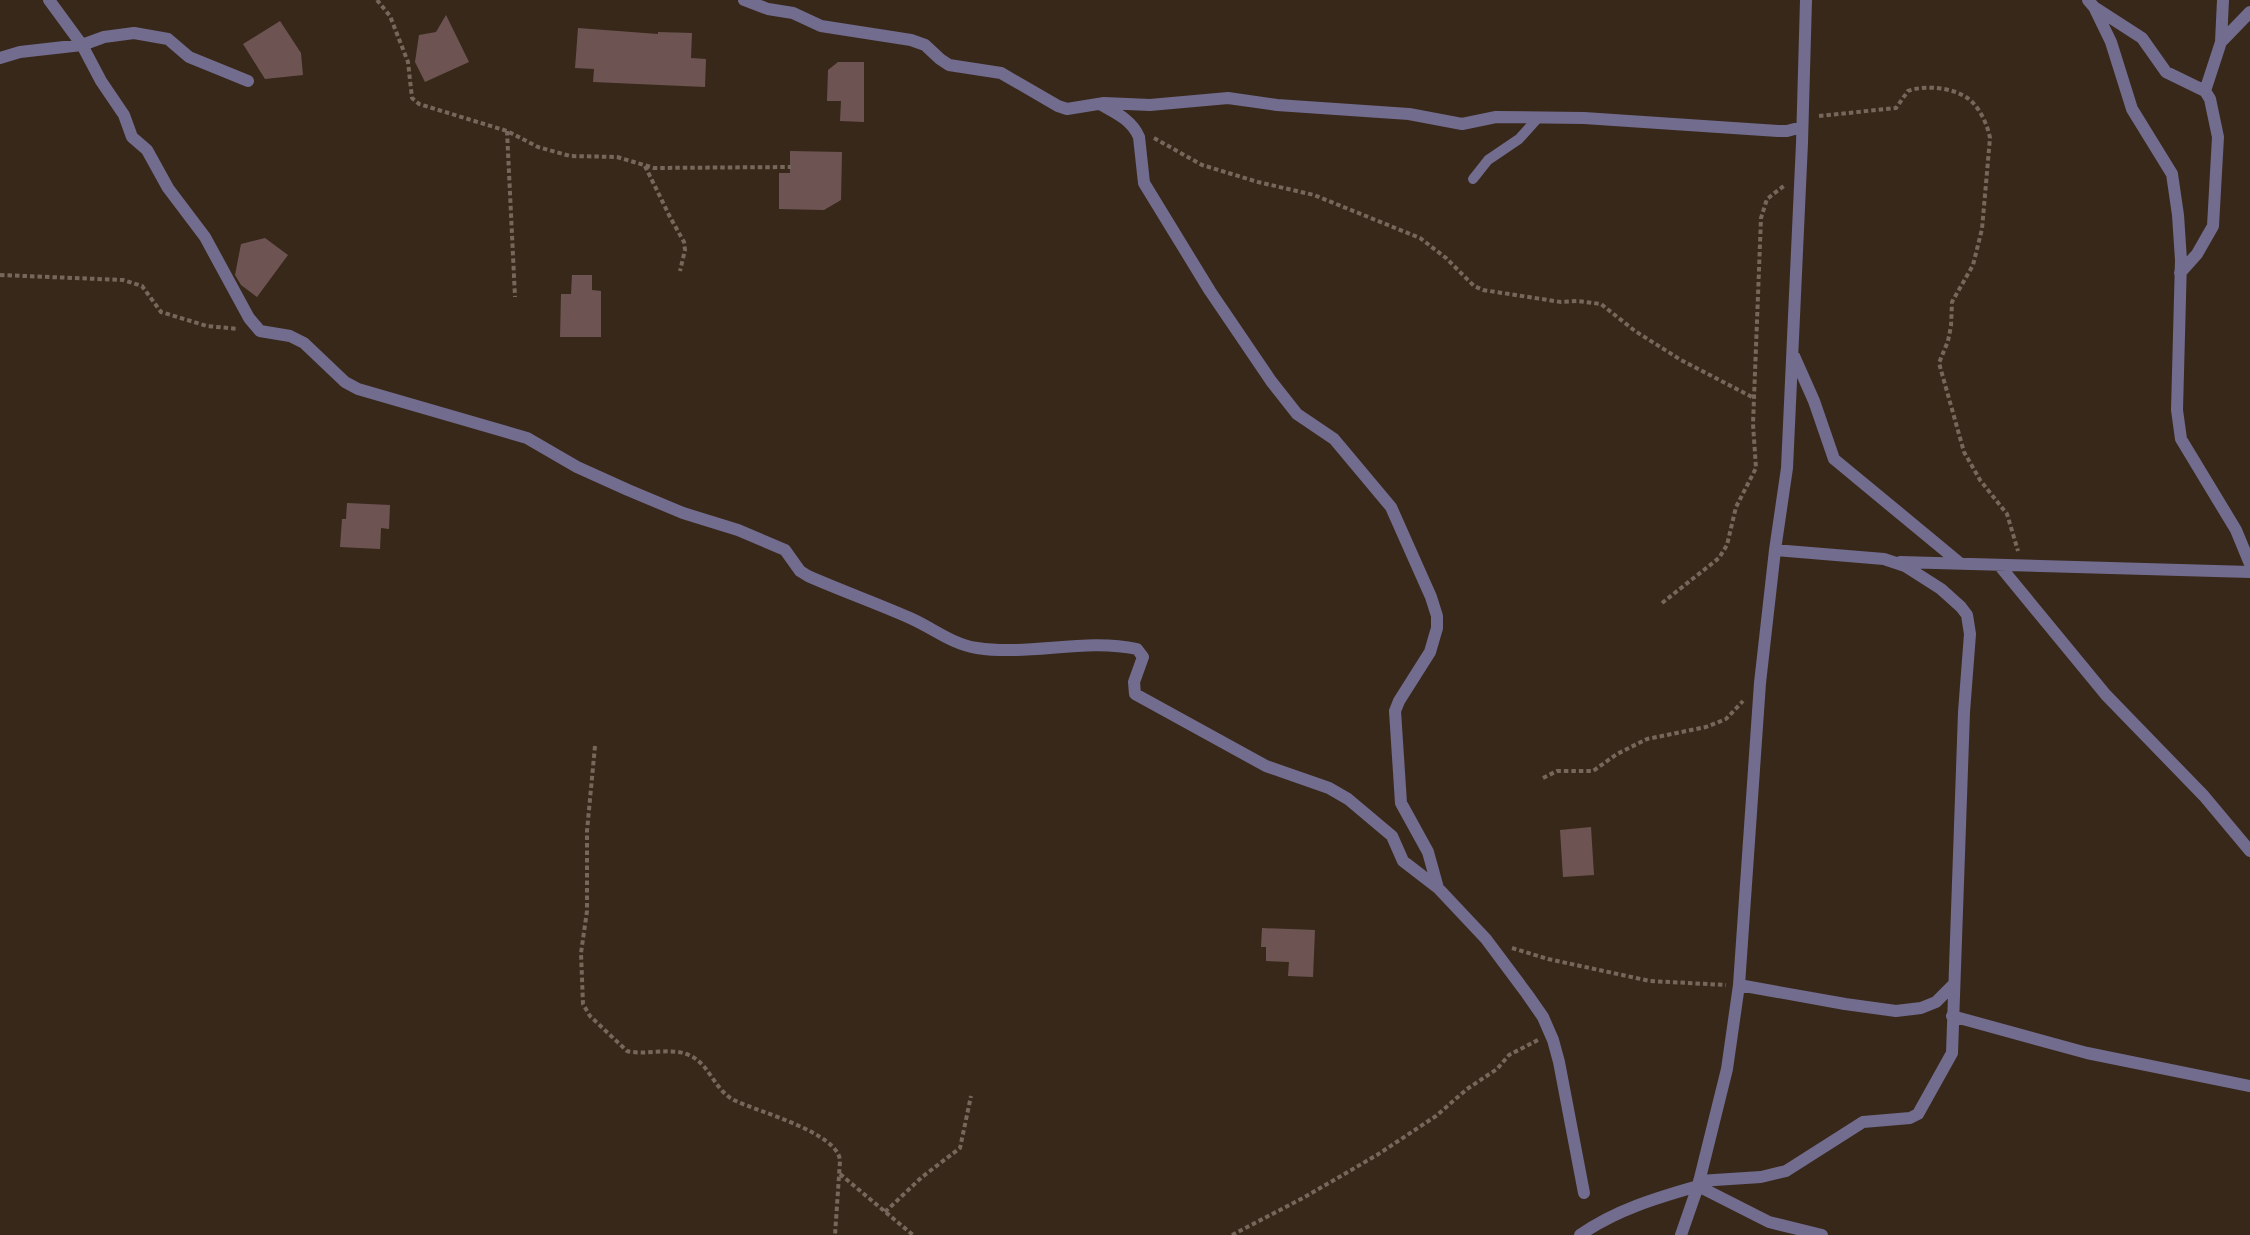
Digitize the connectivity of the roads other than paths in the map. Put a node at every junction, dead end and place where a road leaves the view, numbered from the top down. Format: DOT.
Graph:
graph roads {
  1 [pos="49,0"];
  2 [pos="744,0"];
  3 [pos="1806,0"];
  4 [pos="2223,0"];
  5 [pos="2091,4"];
  6 [pos="2250,12"];
  7 [pos="2222,42"];
  8 [pos="82,45"];
  9 [pos="0,58"];
  10 [pos="248,81"];
  11 [pos="2205,91"];
  12 [pos="1100,104"];
  13 [pos="1538,118"];
  14 [pos="1802,127"];
  15 [pos="1473,179"];
  16 [pos="2180,273"];
  17 [pos="1792,352"];
  18 [pos="1775,550"];
  19 [pos="1894,562"];
  20 [pos="1961,564"];
  21 [pos="2250,564"];
  22 [pos="1999,565"];
  23 [pos="2250,572"];
  24 [pos="2250,851"];
  25 [pos="1438,888"];
  26 [pos="1739,985"];
  27 [pos="1953,985"];
  28 [pos="1952,1016"];
  29 [pos="2250,1086"];
  30 [pos="1698,1184"];
  31 [pos="1584,1193"];
  32 [pos="1580,1235"];
  33 [pos="1681,1235"];
  34 [pos="1822,1235"];
  1 -- 8 [label="street"];
  2 -- 12 [label="street"];
  3 -- 14 [label="street"];
  4 -- 7 [label="street"];
  5 -- 11 [label="street"];
  5 -- 16 [label="street"];
  6 -- 7 [label="street"];
  7 -- 11 [label="street"];
  8 -- 9 [label="street"];
  8 -- 10 [label="street"];
  8 -- 25 [label="street"];
  11 -- 16 [label="street"];
  12 -- 13 [label="street"];
  12 -- 25 [label="street"];
  13 -- 14 [label="street"];
  13 -- 15 [label="lane"];
  14 -- 17 [label="street"];
  16 -- 21 [label="street"];
  17 -- 18 [label="street"];
  17 -- 20 [label="street"];
  18 -- 19 [label="street"];
  18 -- 26 [label="street"];
  19 -- 20 [label="street"];
  19 -- 27 [label="street"];
  20 -- 22 [label="street"];
  22 -- 23 [label="street"];
  22 -- 24 [label="street"];
  25 -- 31 [label="street"];
  26 -- 27 [label="street"];
  26 -- 30 [label="street"];
  27 -- 28 [label="street"];
  28 -- 29 [label="street"];
  28 -- 30 [label="street"];
  30 -- 32 [label="street"];
  30 -- 33 [label="street"];
  30 -- 34 [label="street"];
}
